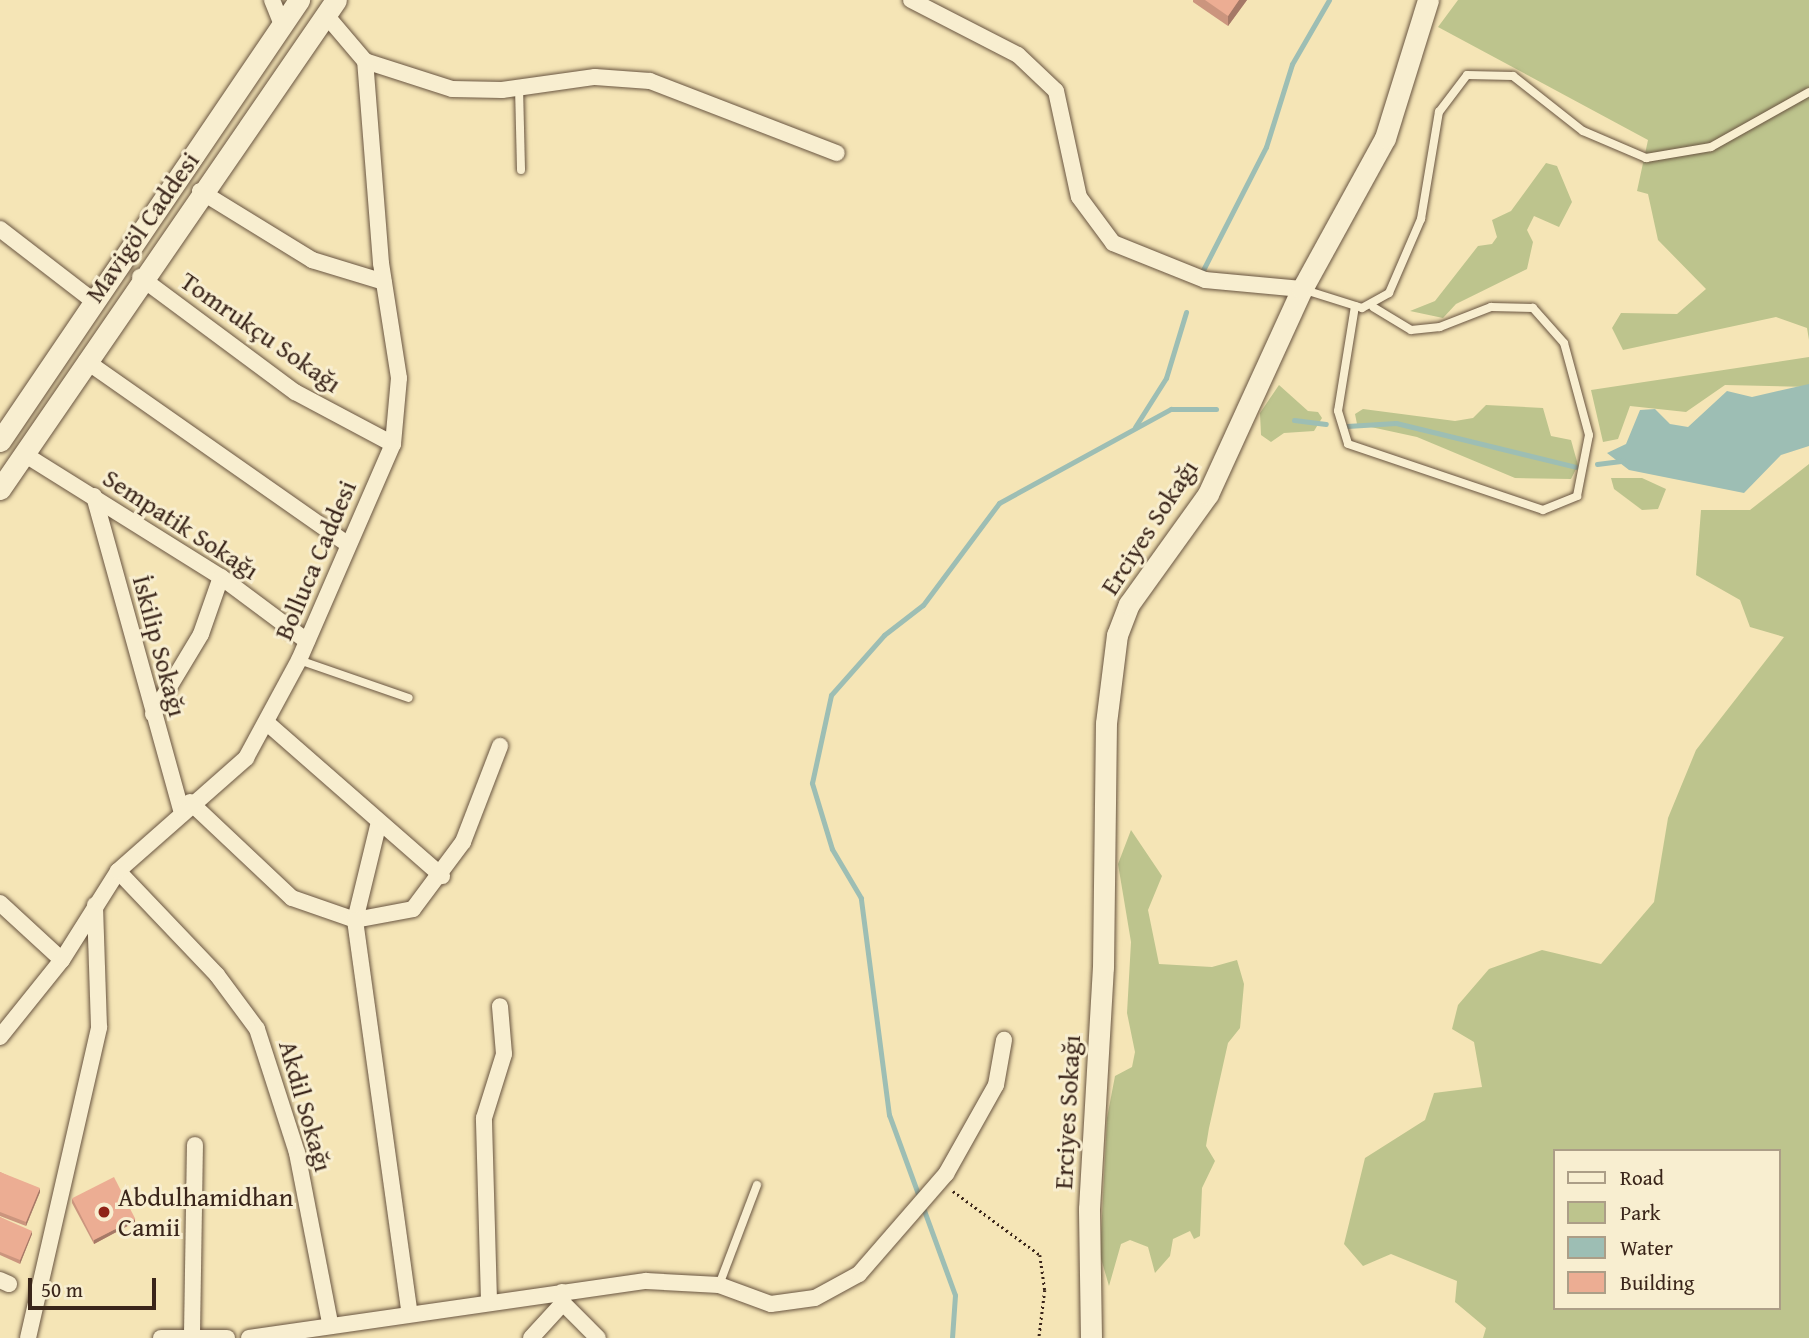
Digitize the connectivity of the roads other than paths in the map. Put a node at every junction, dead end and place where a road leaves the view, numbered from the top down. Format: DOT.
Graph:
graph roads {
  1 [pos="272,0"];
  2 [pos="299,0"];
  3 [pos="911,0"];
  4 [pos="1428,0"];
  5 [pos="330,7"];
  6 [pos="281,22"];
  7 [pos="365,61"];
  8 [pos="519,87"];
  9 [pos="1809,93"];
  10 [pos="837,153"];
  11 [pos="521,170"];
  12 [pos="200,191"];
  13 [pos="0,229"];
  14 [pos="139,277"];
  15 [pos="384,282"];
  16 [pos="1302,289"];
  17 [pos="91,299"];
  18 [pos="1355,306"];
  19 [pos="1373,307"];
  20 [pos="86,361"];
  21 [pos="0,441"];
  22 [pos="393,444"];
  23 [pos="24,454"];
  24 [pos="0,488"];
  25 [pos="94,496"];
  26 [pos="347,544"];
  27 [pos="221,577"];
  28 [pos="307,641"];
  29 [pos="299,660"];
  30 [pos="409,698"];
  31 [pos="153,714"];
  32 [pos="266,723"];
  33 [pos="500,746"];
  34 [pos="186,805"];
  35 [pos="378,826"];
  36 [pos="118,871"];
  37 [pos="442,876"];
  38 [pos="0,903"];
  39 [pos="95,905"];
  40 [pos="355,919"];
  41 [pos="62,960"];
  42 [pos="500,1006"];
  43 [pos="0,1037"];
  44 [pos="1004,1040"];
  45 [pos="195,1145"];
  46 [pos="757,1185"];
  47 [pos="719,1285"];
  48 [pos="563,1297"];
  49 [pos="489,1301"];
  50 [pos="410,1311"];
  51 [pos="330,1322"];
  52 [pos="192,1334"];
  53 [pos="28,1338"];
  54 [pos="161,1338"];
  55 [pos="228,1338"];
  56 [pos="249,1338"];
  57 [pos="531,1338"];
  58 [pos="598,1338"];
  59 [pos="1091,1338"];
  1 -- 6 [label="street"];
  2 -- 6 [label="street, Mavigöl Caddesi"];
  3 -- 16 [label="street"];
  4 -- 16 [label="street, Erciyes Sokağı"];
  5 -- 7 [label="street"];
  5 -- 12 [label="street, Mavigöl Caddesi"];
  6 -- 17 [label="street, Mavigöl Caddesi"];
  7 -- 8 [label="street"];
  7 -- 15 [label="street, Bolluca Caddesi"];
  8 -- 10 [label="street"];
  8 -- 11 [label="lane"];
  9 -- 19 [label="lane"];
  12 -- 14 [label="street, Mavigöl Caddesi"];
  12 -- 15 [label="street"];
  13 -- 17 [label="street"];
  14 -- 20 [label="street, Mavigöl Caddesi"];
  14 -- 22 [label="street, Tomrukçu Sokağı"];
  15 -- 22 [label="street, Bolluca Caddesi"];
  16 -- 18 [label="lane"];
  16 -- 59 [label="street, Erciyes Sokağı"];
  17 -- 21 [label="street, Mavigöl Caddesi"];
  18 -- 19 [label="lane"];
  18 -- 19 [label="lane"];
  20 -- 23 [label="street, Mavigöl Caddesi"];
  20 -- 26 [label="street"];
  22 -- 26 [label="street, Bolluca Caddesi"];
  23 -- 24 [label="street, Mavigöl Caddesi"];
  23 -- 25 [label="street, Sempatik Sokağı"];
  25 -- 27 [label="street, Sempatik Sokağı"];
  25 -- 31 [label="street, İskilip Sokağı"];
  26 -- 28 [label="street, Bolluca Caddesi"];
  27 -- 28 [label="street, Sempatik Sokağı"];
  27 -- 31 [label="street"];
  28 -- 29 [label="street, Bolluca Caddesi"];
  29 -- 30 [label="lane"];
  29 -- 32 [label="street, Bolluca Caddesi"];
  31 -- 34 [label="street, İskilip Sokağı"];
  32 -- 34 [label="street, Bolluca Caddesi"];
  32 -- 35 [label="street"];
  33 -- 37 [label="street"];
  34 -- 36 [label="street, Bolluca Caddesi"];
  34 -- 40 [label="street"];
  35 -- 37 [label="street"];
  35 -- 40 [label="street"];
  36 -- 39 [label="street, Bolluca Caddesi"];
  36 -- 51 [label="street, Akdil Sokağı"];
  37 -- 40 [label="street"];
  38 -- 41 [label="street"];
  39 -- 41 [label="street, Bolluca Caddesi"];
  39 -- 53 [label="street"];
  40 -- 50 [label="street"];
  41 -- 43 [label="street, Bolluca Caddesi"];
  42 -- 49 [label="street"];
  44 -- 47 [label="street"];
  45 -- 52 [label="street"];
  46 -- 47 [label="lane"];
  47 -- 48 [label="street"];
  48 -- 49 [label="street"];
  48 -- 57 [label="street"];
  48 -- 58 [label="street"];
  49 -- 50 [label="street"];
  50 -- 51 [label="street"];
  51 -- 56 [label="street"];
  52 -- 54 [label="street"];
  52 -- 55 [label="street"];
}
